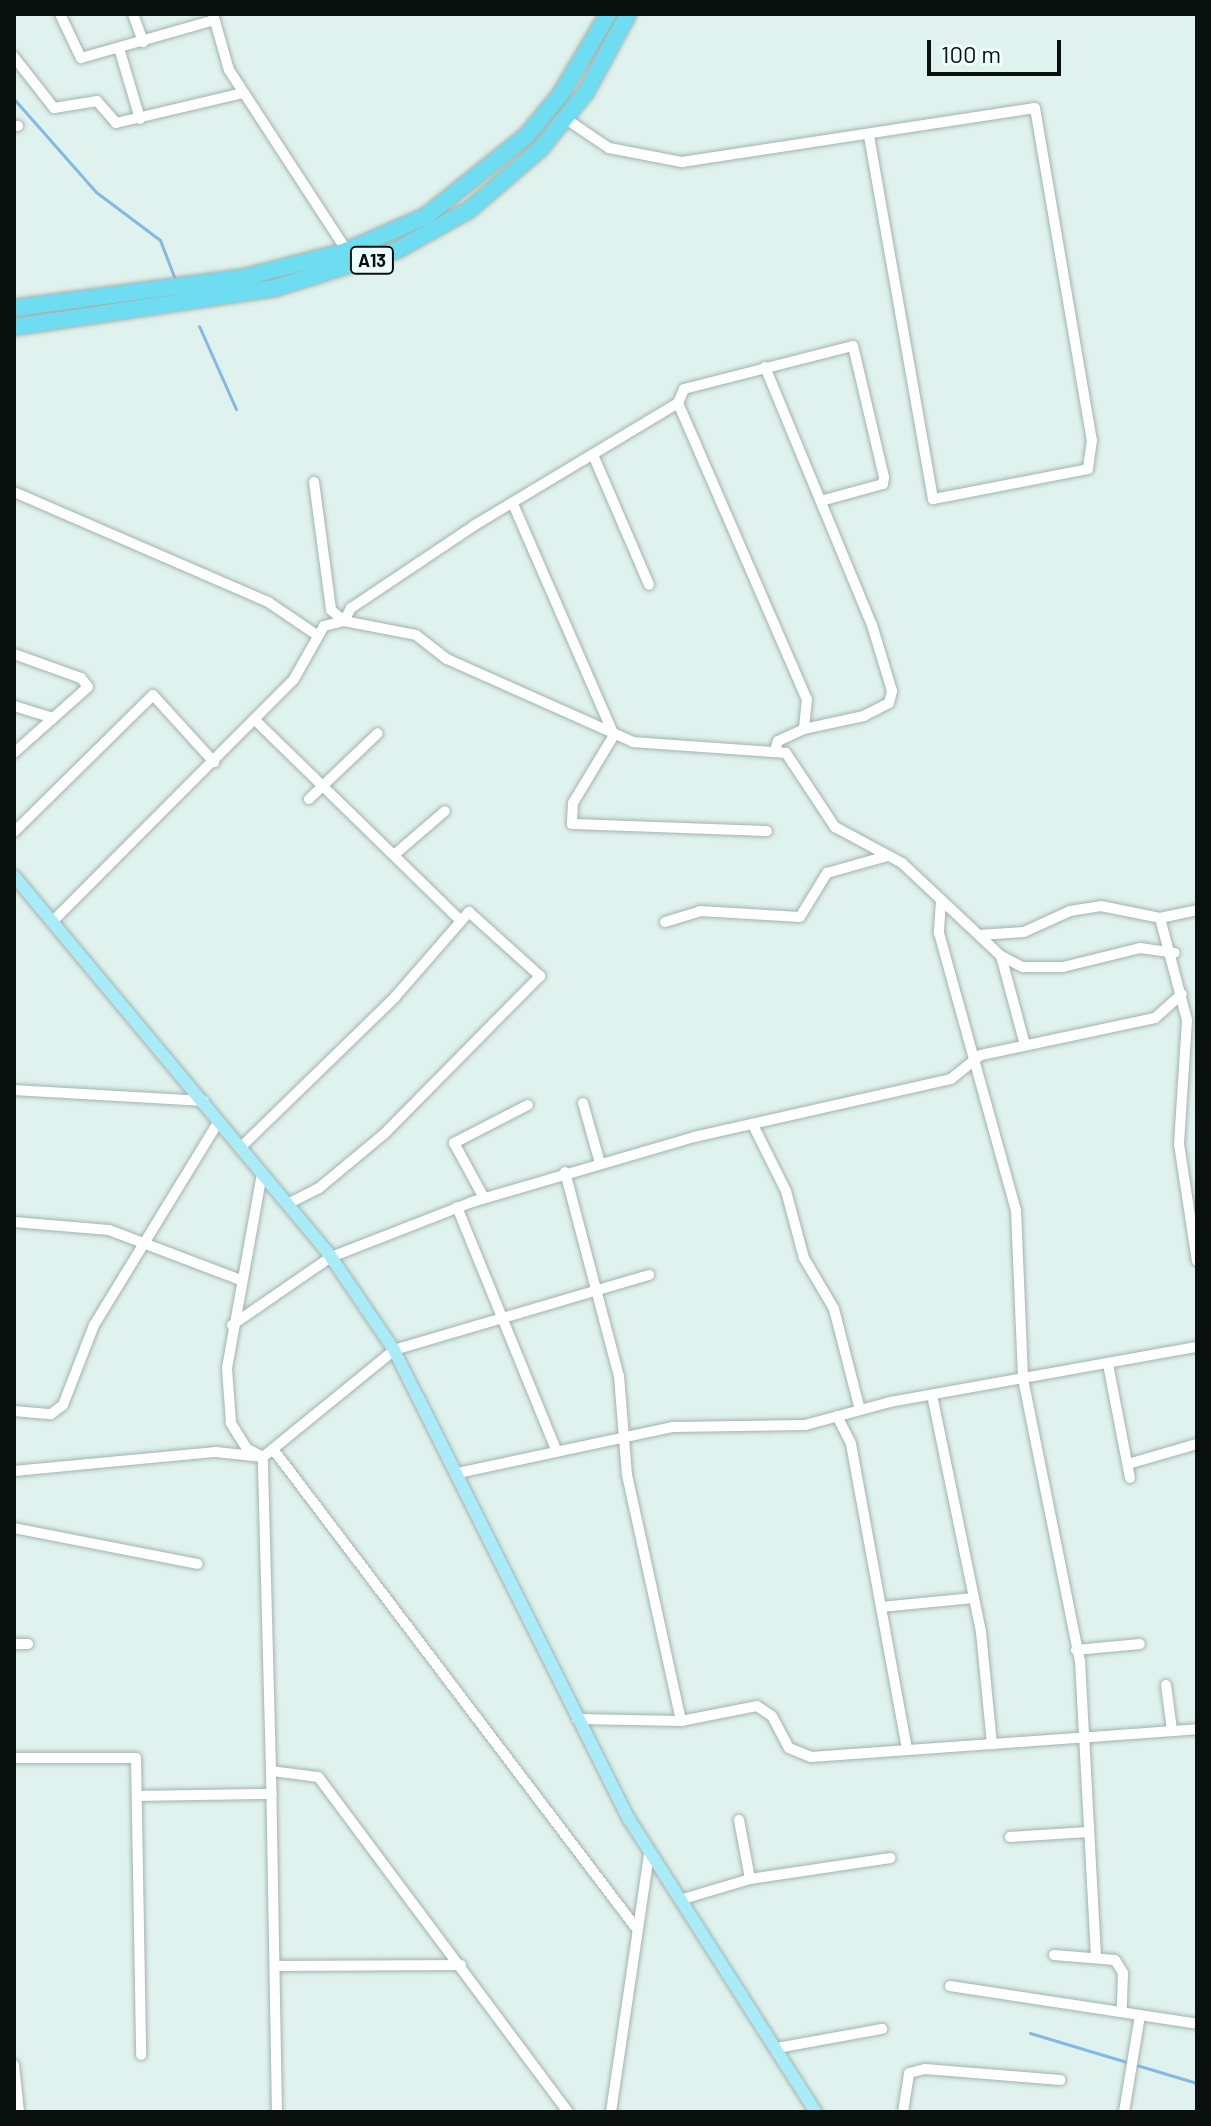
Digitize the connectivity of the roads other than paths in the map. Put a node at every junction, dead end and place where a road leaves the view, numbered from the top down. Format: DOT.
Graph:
graph roads {
  1 [pos="60,14"];
  2 [pos="133,14"];
  3 [pos="608,14"];
  4 [pos="628,14"];
  5 [pos="214,17"];
  6 [pos="143,42"];
  7 [pos="119,48"];
  8 [pos="14,57"];
  9 [pos="243,93"];
  10 [pos="140,119"];
  11 [pos="566,119"];
  12 [pos="869,136"];
  13 [pos="346,251"];
  14 [pos="356,266"];
  15 [pos="14,308"];
  16 [pos="14,327"];
  17 [pos="765,367"];
  18 [pos="678,403"];
  19 [pos="594,457"];
  20 [pos="314,482"];
  21 [pos="14,492"];
  22 [pos="821,501"];
  23 [pos="513,504"];
  24 [pos="649,585"];
  25 [pos="344,621"];
  26 [pos="317,635"];
  27 [pos="14,654"];
  28 [pos="14,706"];
  29 [pos="53,718"];
  30 [pos="254,719"];
  31 [pos="804,729"];
  32 [pos="378,733"];
  33 [pos="614,735"];
  34 [pos="775,751"];
  35 [pos="14,753"];
  36 [pos="214,762"];
  37 [pos="325,783"];
  38 [pos="309,799"];
  39 [pos="445,811"];
  40 [pos="767,831"];
  41 [pos="14,832"];
  42 [pos="394,855"];
  43 [pos="887,856"];
  44 [pos="14,876"];
  45 [pos="941,901"];
  46 [pos="1197,910"];
  47 [pos="1160,918"];
  48 [pos="54,920"];
  49 [pos="460,920"];
  50 [pos="665,922"];
  51 [pos="977,935"];
  52 [pos="1175,953"];
  53 [pos="1001,956"];
  54 [pos="1182,994"];
  55 [pos="1025,1045"];
  56 [pos="975,1060"];
  57 [pos="14,1090"];
  58 [pos="204,1101"];
  59 [pos="583,1103"];
  60 [pos="528,1105"];
  61 [pos="219,1121"];
  62 [pos="753,1125"];
  63 [pos="241,1147"];
  64 [pos="600,1163"];
  65 [pos="565,1172"];
  66 [pos="262,1173"];
  67 [pos="484,1198"];
  68 [pos="288,1204"];
  69 [pos="457,1207"];
  70 [pos="14,1222"];
  71 [pos="147,1242"];
  72 [pos="331,1257"];
  73 [pos="1197,1261"];
  74 [pos="649,1275"];
  75 [pos="238,1279"];
  76 [pos="595,1290"];
  77 [pos="502,1319"];
  78 [pos="232,1325"];
  79 [pos="1197,1347"];
  80 [pos="394,1350"];
  81 [pos="1108,1364"];
  82 [pos="1023,1379"];
  83 [pos="932,1395"];
  84 [pos="860,1410"];
  85 [pos="14,1411"];
  86 [pos="837,1416"];
  87 [pos="622,1436"];
  88 [pos="1197,1444"];
  89 [pos="273,1449"];
  90 [pos="556,1449"];
  91 [pos="263,1457"];
  92 [pos="1128,1464"];
  93 [pos="14,1471"];
  94 [pos="458,1473"];
  95 [pos="1130,1478"];
  96 [pos="14,1528"];
  97 [pos="198,1564"];
  98 [pos="974,1598"];
  99 [pos="881,1607"];
  100 [pos="14,1644"];
  101 [pos="28,1644"];
  102 [pos="1140,1644"];
  103 [pos="1076,1650"];
  104 [pos="1166,1685"];
  105 [pos="577,1719"];
  106 [pos="681,1721"];
  107 [pos="1197,1729"];
  108 [pos="1172,1730"];
  109 [pos="1084,1740"];
  110 [pos="992,1744"];
  111 [pos="907,1749"];
  112 [pos="14,1758"];
  113 [pos="271,1771"];
  114 [pos="272,1794"];
  115 [pos="138,1796"];
  116 [pos="739,1820"];
  117 [pos="1087,1832"];
  118 [pos="1010,1837"];
  119 [pos="649,1855"];
  120 [pos="890,1858"];
  121 [pos="750,1879"];
  122 [pos="683,1899"];
  123 [pos="636,1928"];
  124 [pos="1054,1955"];
  125 [pos="1096,1958"];
  126 [pos="461,1965"];
  127 [pos="275,1966"];
  128 [pos="950,1986"];
  129 [pos="1122,2011"];
  130 [pos="1140,2015"];
  131 [pos="1197,2024"];
  132 [pos="882,2029"];
  133 [pos="777,2048"];
  134 [pos="141,2055"];
  135 [pos="14,2065"];
  136 [pos="1061,2080"];
  137 [pos="19,2112"];
  138 [pos="277,2112"];
  139 [pos="568,2112"];
  140 [pos="611,2112"];
  141 [pos="816,2112"];
  142 [pos="903,2112"];
  143 [pos="1124,2112"];
  1 -- 7 [label="street"];
  2 -- 6 [label="street"];
  3 -- 13 [label="highway, A13"];
  4 -- 11 [label="highway, A13"];
  5 -- 6 [label="street"];
  5 -- 9 [label="street"];
  6 -- 7 [label="street"];
  7 -- 10 [label="street"];
  8 -- 10 [label="street"];
  9 -- 10 [label="street"];
  9 -- 13 [label="street"];
  11 -- 12 [label="street"];
  11 -- 14 [label="highway, A13"];
  12 -- 12 [label="street"];
  13 -- 14 [label="street"];
  13 -- 15 [label="highway, A13"];
  14 -- 16 [label="highway, A13"];
  17 -- 18 [label="street"];
  17 -- 22 [label="street"];
  17 -- 22 [label="street"];
  18 -- 19 [label="street"];
  18 -- 31 [label="street"];
  19 -- 23 [label="street"];
  19 -- 24 [label="street"];
  20 -- 25 [label="street"];
  21 -- 26 [label="street"];
  22 -- 31 [label="street"];
  23 -- 25 [label="street"];
  23 -- 33 [label="street"];
  25 -- 26 [label="street"];
  25 -- 33 [label="street"];
  26 -- 30 [label="street"];
  27 -- 29 [label="street"];
  28 -- 29 [label="street"];
  29 -- 35 [label="street"];
  30 -- 36 [label="street"];
  30 -- 37 [label="street"];
  31 -- 34 [label="street"];
  32 -- 37 [label="street"];
  33 -- 34 [label="street"];
  33 -- 40 [label="street"];
  34 -- 43 [label="street"];
  36 -- 41 [label="street"];
  36 -- 48 [label="street"];
  37 -- 38 [label="street"];
  37 -- 42 [label="street"];
  39 -- 42 [label="street"];
  42 -- 49 [label="street"];
  43 -- 45 [label="street"];
  43 -- 50 [label="street"];
  44 -- 48 [label="main road"];
  45 -- 51 [label="street"];
  45 -- 56 [label="street"];
  46 -- 47 [label="street"];
  47 -- 51 [label="street"];
  47 -- 52 [label="street"];
  48 -- 58 [label="main road"];
  49 -- 63 [label="street"];
  49 -- 68 [label="street"];
  51 -- 53 [label="street"];
  52 -- 53 [label="street"];
  52 -- 54 [label="street"];
  53 -- 55 [label="street"];
  54 -- 55 [label="street"];
  54 -- 73 [label="street"];
  55 -- 56 [label="street"];
  56 -- 62 [label="street"];
  56 -- 82 [label="street"];
  57 -- 58 [label="street"];
  58 -- 61 [label="main road"];
  59 -- 64 [label="street"];
  60 -- 67 [label="street"];
  61 -- 63 [label="main road"];
  61 -- 71 [label="street"];
  62 -- 64 [label="street"];
  62 -- 84 [label="street"];
  63 -- 66 [label="main road"];
  64 -- 65 [label="street"];
  65 -- 67 [label="street"];
  65 -- 76 [label="street"];
  66 -- 68 [label="main road"];
  66 -- 75 [label="street"];
  67 -- 69 [label="street"];
  68 -- 72 [label="main road"];
  69 -- 72 [label="street"];
  69 -- 77 [label="street"];
  70 -- 71 [label="street"];
  71 -- 75 [label="street"];
  71 -- 85 [label="street"];
  72 -- 78 [label="street"];
  72 -- 80 [label="main road"];
  74 -- 76 [label="street"];
  75 -- 78 [label="street"];
  76 -- 77 [label="street"];
  76 -- 87 [label="street"];
  77 -- 80 [label="street"];
  77 -- 90 [label="street"];
  78 -- 91 [label="street"];
  79 -- 81 [label="street"];
  80 -- 89 [label="street"];
  80 -- 94 [label="main road"];
  81 -- 82 [label="street"];
  81 -- 92 [label="street"];
  82 -- 83 [label="street"];
  82 -- 103 [label="street"];
  83 -- 84 [label="street"];
  83 -- 98 [label="street"];
  84 -- 86 [label="street"];
  86 -- 87 [label="street"];
  86 -- 99 [label="street"];
  87 -- 90 [label="street"];
  87 -- 106 [label="street"];
  88 -- 92 [label="street"];
  89 -- 91 [label="street"];
  89 -- 123 [label="street"];
  90 -- 94 [label="street"];
  91 -- 93 [label="street"];
  91 -- 113 [label="street"];
  92 -- 95 [label="street"];
  94 -- 105 [label="main road"];
  96 -- 97 [label="street"];
  98 -- 99 [label="street"];
  98 -- 110 [label="street"];
  99 -- 111 [label="street"];
  100 -- 101 [label="street"];
  102 -- 103 [label="street"];
  103 -- 109 [label="street"];
  104 -- 108 [label="street"];
  105 -- 106 [label="street"];
  105 -- 119 [label="main road"];
  106 -- 111 [label="street"];
  107 -- 108 [label="street"];
  108 -- 109 [label="street"];
  109 -- 110 [label="street"];
  109 -- 117 [label="street"];
  110 -- 111 [label="street"];
  112 -- 115 [label="street"];
  113 -- 114 [label="street"];
  113 -- 126 [label="street"];
  114 -- 115 [label="street"];
  114 -- 127 [label="street"];
  115 -- 134 [label="street"];
  116 -- 121 [label="street"];
  117 -- 118 [label="street"];
  117 -- 125 [label="street"];
  119 -- 122 [label="main road"];
  119 -- 123 [label="street"];
  120 -- 121 [label="street"];
  121 -- 122 [label="street"];
  122 -- 133 [label="main road"];
  123 -- 140 [label="street"];
  124 -- 125 [label="street"];
  125 -- 129 [label="street"];
  126 -- 127 [label="street"];
  126 -- 139 [label="street"];
  127 -- 138 [label="street"];
  128 -- 129 [label="street"];
  129 -- 130 [label="street"];
  130 -- 131 [label="street"];
  130 -- 143 [label="street"];
  132 -- 133 [label="street"];
  133 -- 141 [label="main road"];
  135 -- 137 [label="street"];
  136 -- 142 [label="street"];
}
